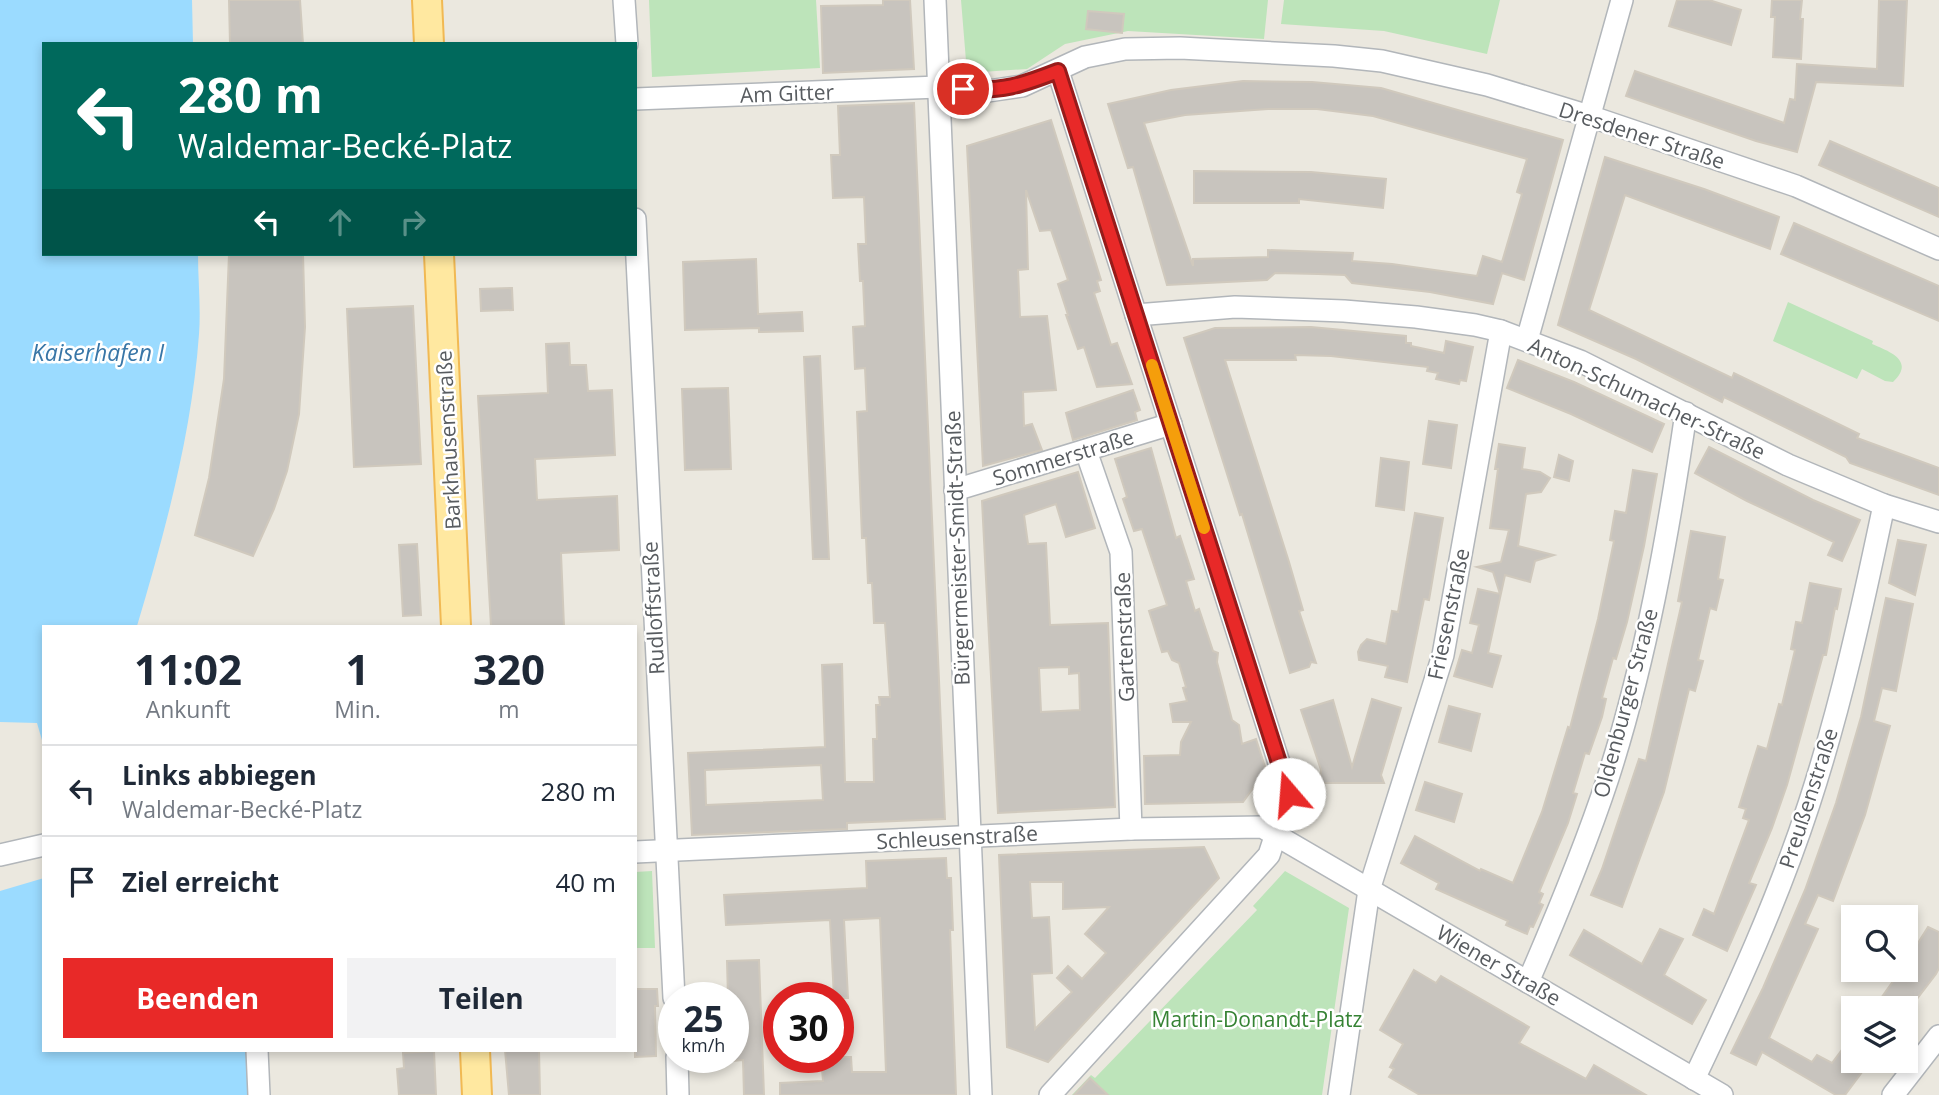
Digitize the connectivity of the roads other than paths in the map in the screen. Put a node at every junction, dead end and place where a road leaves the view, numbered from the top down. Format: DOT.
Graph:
graph roads {
  1 [pos="427,0"];
  2 [pos="624,0"];
  3 [pos="934,0"];
  4 [pos="1622,0"];
  5 [pos="429,42"];
  6 [pos="627,42"];
  7 [pos="1058,71"];
  8 [pos="938,88"];
  9 [pos="637,99"];
  10 [pos="1589,116"];
  11 [pos="1939,249"];
  12 [pos="439,256"];
  13 [pos="637,256"];
  14 [pos="1136,315"];
  15 [pos="1500,331"];
  16 [pos="1527,340"];
  17 [pos="1686,413"];
  18 [pos="1171,424"];
  19 [pos="1086,451"];
  20 [pos="955,490"];
  21 [pos="1884,505"];
  22 [pos="1939,522"];
  23 [pos="456,625"];
  24 [pos="1131,829"];
  25 [pos="1276,836"];
  26 [pos="969,837"];
  27 [pos="42,845"];
  28 [pos="667,850"];
  29 [pos="637,852"];
  30 [pos="0,855"];
  31 [pos="1369,890"];
  32 [pos="673,982"];
  33 [pos="1528,982"];
  34 [pos="1939,1036"];
  35 [pos="257,1052"];
  36 [pos="475,1052"];
  37 [pos="677,1073"];
  38 [pos="1694,1079"];
  39 [pos="259,1095"];
  40 [pos="477,1095"];
  41 [pos="678,1095"];
  42 [pos="981,1095"];
  43 [pos="1050,1095"];
  44 [pos="1339,1095"];
  45 [pos="1722,1095"];
  46 [pos="1893,1095"];
  1 -- 5 [label="main road"];
  2 -- 6 [label="street"];
  3 -- 8 [label="street, Bürgermeister-Smidt-Straße"];
  4 -- 10 [label="street"];
  7 -- 8 [label="street, Am Gitter"];
  7 -- 10 [label="street, Dresdener Straße"];
  7 -- 14 [label="street"];
  8 -- 9 [label="street, Am Gitter"];
  8 -- 20 [label="street, Bürgermeister-Smidt-Straße"];
  10 -- 11 [label="street, Dresdener Straße"];
  10 -- 16 [label="street"];
  12 -- 23 [label="main road, Barkhausenstraße"];
  13 -- 28 [label="street, Rudloffstraße"];
  14 -- 15 [label="street, Anton-Schumacher-Straße"];
  14 -- 18 [label="street"];
  15 -- 16 [label="street, Anton-Schumacher-Straße"];
  15 -- 31 [label="street, Friesenstraße"];
  16 -- 17 [label="street, Anton-Schumacher-Straße"];
  17 -- 21 [label="street, Anton-Schumacher-Straße"];
  17 -- 33 [label="street, Oldenburger Straße"];
  18 -- 19 [label="street, Sommerstraße"];
  18 -- 25 [label="street"];
  19 -- 20 [label="street, Sommerstraße"];
  19 -- 24 [label="street, Gartenstraße"];
  20 -- 26 [label="street, Bürgermeister-Smidt-Straße"];
  21 -- 22 [label="street, Anton-Schumacher-Straße"];
  21 -- 38 [label="street, Preußenstraße"];
  24 -- 25 [label="street, Schleusenstraße"];
  24 -- 26 [label="street, Schleusenstraße"];
  25 -- 31 [label="street, Wiener Straße"];
  25 -- 43 [label="street"];
  26 -- 28 [label="street, Schleusenstraße"];
  26 -- 42 [label="street, Bürgermeister-Smidt-Straße"];
  27 -- 30 [label="street"];
  28 -- 29 [label="street, Schleusenstraße"];
  28 -- 32 [label="street, Rudloffstraße"];
  31 -- 33 [label="street, Wiener Straße"];
  31 -- 44 [label="street, Friesenstraße"];
  33 -- 38 [label="street, Wiener Straße"];
  34 -- 46 [label="street"];
  35 -- 39 [label="street"];
  36 -- 40 [label="main road"];
  37 -- 41 [label="street"];
  38 -- 45 [label="street, Wiener Straße"];
}
